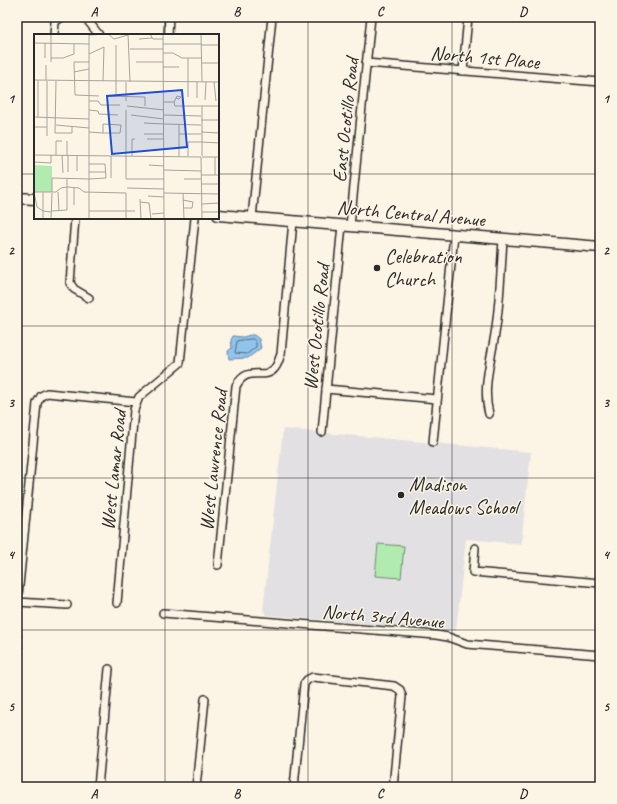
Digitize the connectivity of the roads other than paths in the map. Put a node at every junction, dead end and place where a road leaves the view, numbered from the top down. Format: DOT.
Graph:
graph roads {
  1 [pos="62,17"];
  2 [pos="85,17"];
  3 [pos="170,17"];
  4 [pos="272,17"];
  5 [pos="371,17"];
  6 [pos="468,17"];
  7 [pos="54,34"];
  8 [pos="98,34"];
  9 [pos="168,34"];
  10 [pos="366,63"];
  11 [pos="463,71"];
  12 [pos="600,82"];
  13 [pos="17,198"];
  14 [pos="34,199"];
  15 [pos="219,215"];
  16 [pos="252,218"];
  17 [pos="75,219"];
  18 [pos="195,219"];
  19 [pos="293,221"];
  20 [pos="346,226"];
  21 [pos="454,235"];
  22 [pos="503,239"];
  23 [pos="600,247"];
  24 [pos="90,298"];
  25 [pos="326,389"];
  26 [pos="437,399"];
  27 [pos="136,402"];
  28 [pos="489,414"];
  29 [pos="322,432"];
  30 [pos="433,442"];
  31 [pos="475,548"];
  32 [pos="218,565"];
  33 [pos="600,584"];
  34 [pos="17,602"];
  35 [pos="117,602"];
  36 [pos="67,605"];
  37 [pos="17,606"];
  38 [pos="163,612"];
  39 [pos="17,636"];
  40 [pos="600,655"];
  41 [pos="17,665"];
  42 [pos="109,669"];
  43 [pos="205,699"];
  44 [pos="98,787"];
  45 [pos="196,787"];
  46 [pos="294,787"];
  47 [pos="393,787"];
  1 -- 7 [label="street"];
  2 -- 8 [label="street"];
  3 -- 9 [label="street"];
  4 -- 16 [label="street"];
  5 -- 10 [label="street, East Ocotillo Road"];
  6 -- 11 [label="street"];
  10 -- 11 [label="street, North 1st Place"];
  10 -- 20 [label="street, East Ocotillo Road"];
  11 -- 12 [label="street, North 1st Place"];
  13 -- 14 [label="main road"];
  15 -- 16 [label="main road, North Central Avenue"];
  16 -- 19 [label="main road, North Central Avenue"];
  17 -- 24 [label="street"];
  18 -- 27 [label="street, West Lamar Road"];
  19 -- 20 [label="main road, North Central Avenue"];
  19 -- 32 [label="street, West Lawrence Road"];
  20 -- 21 [label="main road, North Central Avenue"];
  20 -- 25 [label="street, West Ocotillo Road"];
  21 -- 22 [label="main road, North Central Avenue"];
  21 -- 26 [label="street"];
  22 -- 23 [label="main road, North Central Avenue"];
  22 -- 28 [label="street"];
  25 -- 26 [label="street"];
  25 -- 29 [label="street, West Ocotillo Road"];
  26 -- 30 [label="street"];
  27 -- 34 [label="street"];
  27 -- 35 [label="street, West Lamar Road"];
  31 -- 33 [label="street"];
  34 -- 36 [label="street"];
  34 -- 37 [label="street"];
  38 -- 40 [label="street, North 3rd Avenue"];
  39 -- 41 [label="street"];
  42 -- 44 [label="street"];
  43 -- 45 [label="street"];
  46 -- 47 [label="street"];
}
